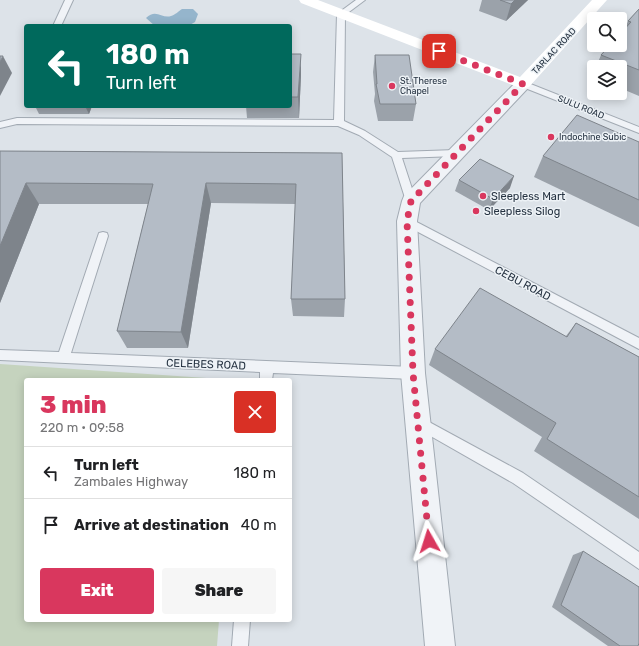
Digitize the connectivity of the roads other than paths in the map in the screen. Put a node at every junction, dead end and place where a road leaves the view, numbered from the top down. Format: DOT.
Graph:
graph roads {
  1 [pos="69,0"];
  2 [pos="306,0"];
  3 [pos="361,0"];
  4 [pos="600,0"];
  5 [pos="342,14"];
  6 [pos="58,24"];
  7 [pos="523,84"];
  8 [pos="339,122"];
  9 [pos="0,125"];
  10 [pos="639,130"];
  11 [pos="456,153"];
  12 [pos="396,155"];
  13 [pos="409,211"];
  14 [pos="103,236"];
  15 [pos="639,344"];
  16 [pos="0,355"];
  17 [pos="63,358"];
  18 [pos="267,366"];
  19 [pos="413,373"];
  20 [pos="266,378"];
  21 [pos="417,421"];
  22 [pos="639,562"];
  23 [pos="242,622"];
  24 [pos="240,646"];
  25 [pos="440,646"];
  1 -- 6 [label="lane"];
  2 -- 5 [label="main road"];
  3 -- 5 [label="lane"];
  4 -- 7 [label="main road, TARLAC ROAD"];
  5 -- 7 [label="main road"];
  5 -- 8 [label="lane"];
  7 -- 10 [label="lane, SULU ROAD"];
  7 -- 11 [label="street"];
  8 -- 9 [label="lane"];
  8 -- 12 [label="lane"];
  11 -- 12 [label="lane"];
  11 -- 13 [label="street"];
  12 -- 13 [label="lane"];
  13 -- 15 [label="lane, CEBU ROAD"];
  13 -- 19 [label="street"];
  14 -- 17 [label="lane"];
  16 -- 17 [label="lane, CELEBES ROAD"];
  17 -- 18 [label="lane, CELEBES ROAD"];
  18 -- 19 [label="lane, CELEBES ROAD"];
  18 -- 20 [label="lane"];
  19 -- 21 [label="street"];
  21 -- 22 [label="lane"];
  21 -- 25 [label="street"];
  23 -- 24 [label="lane"];
}
